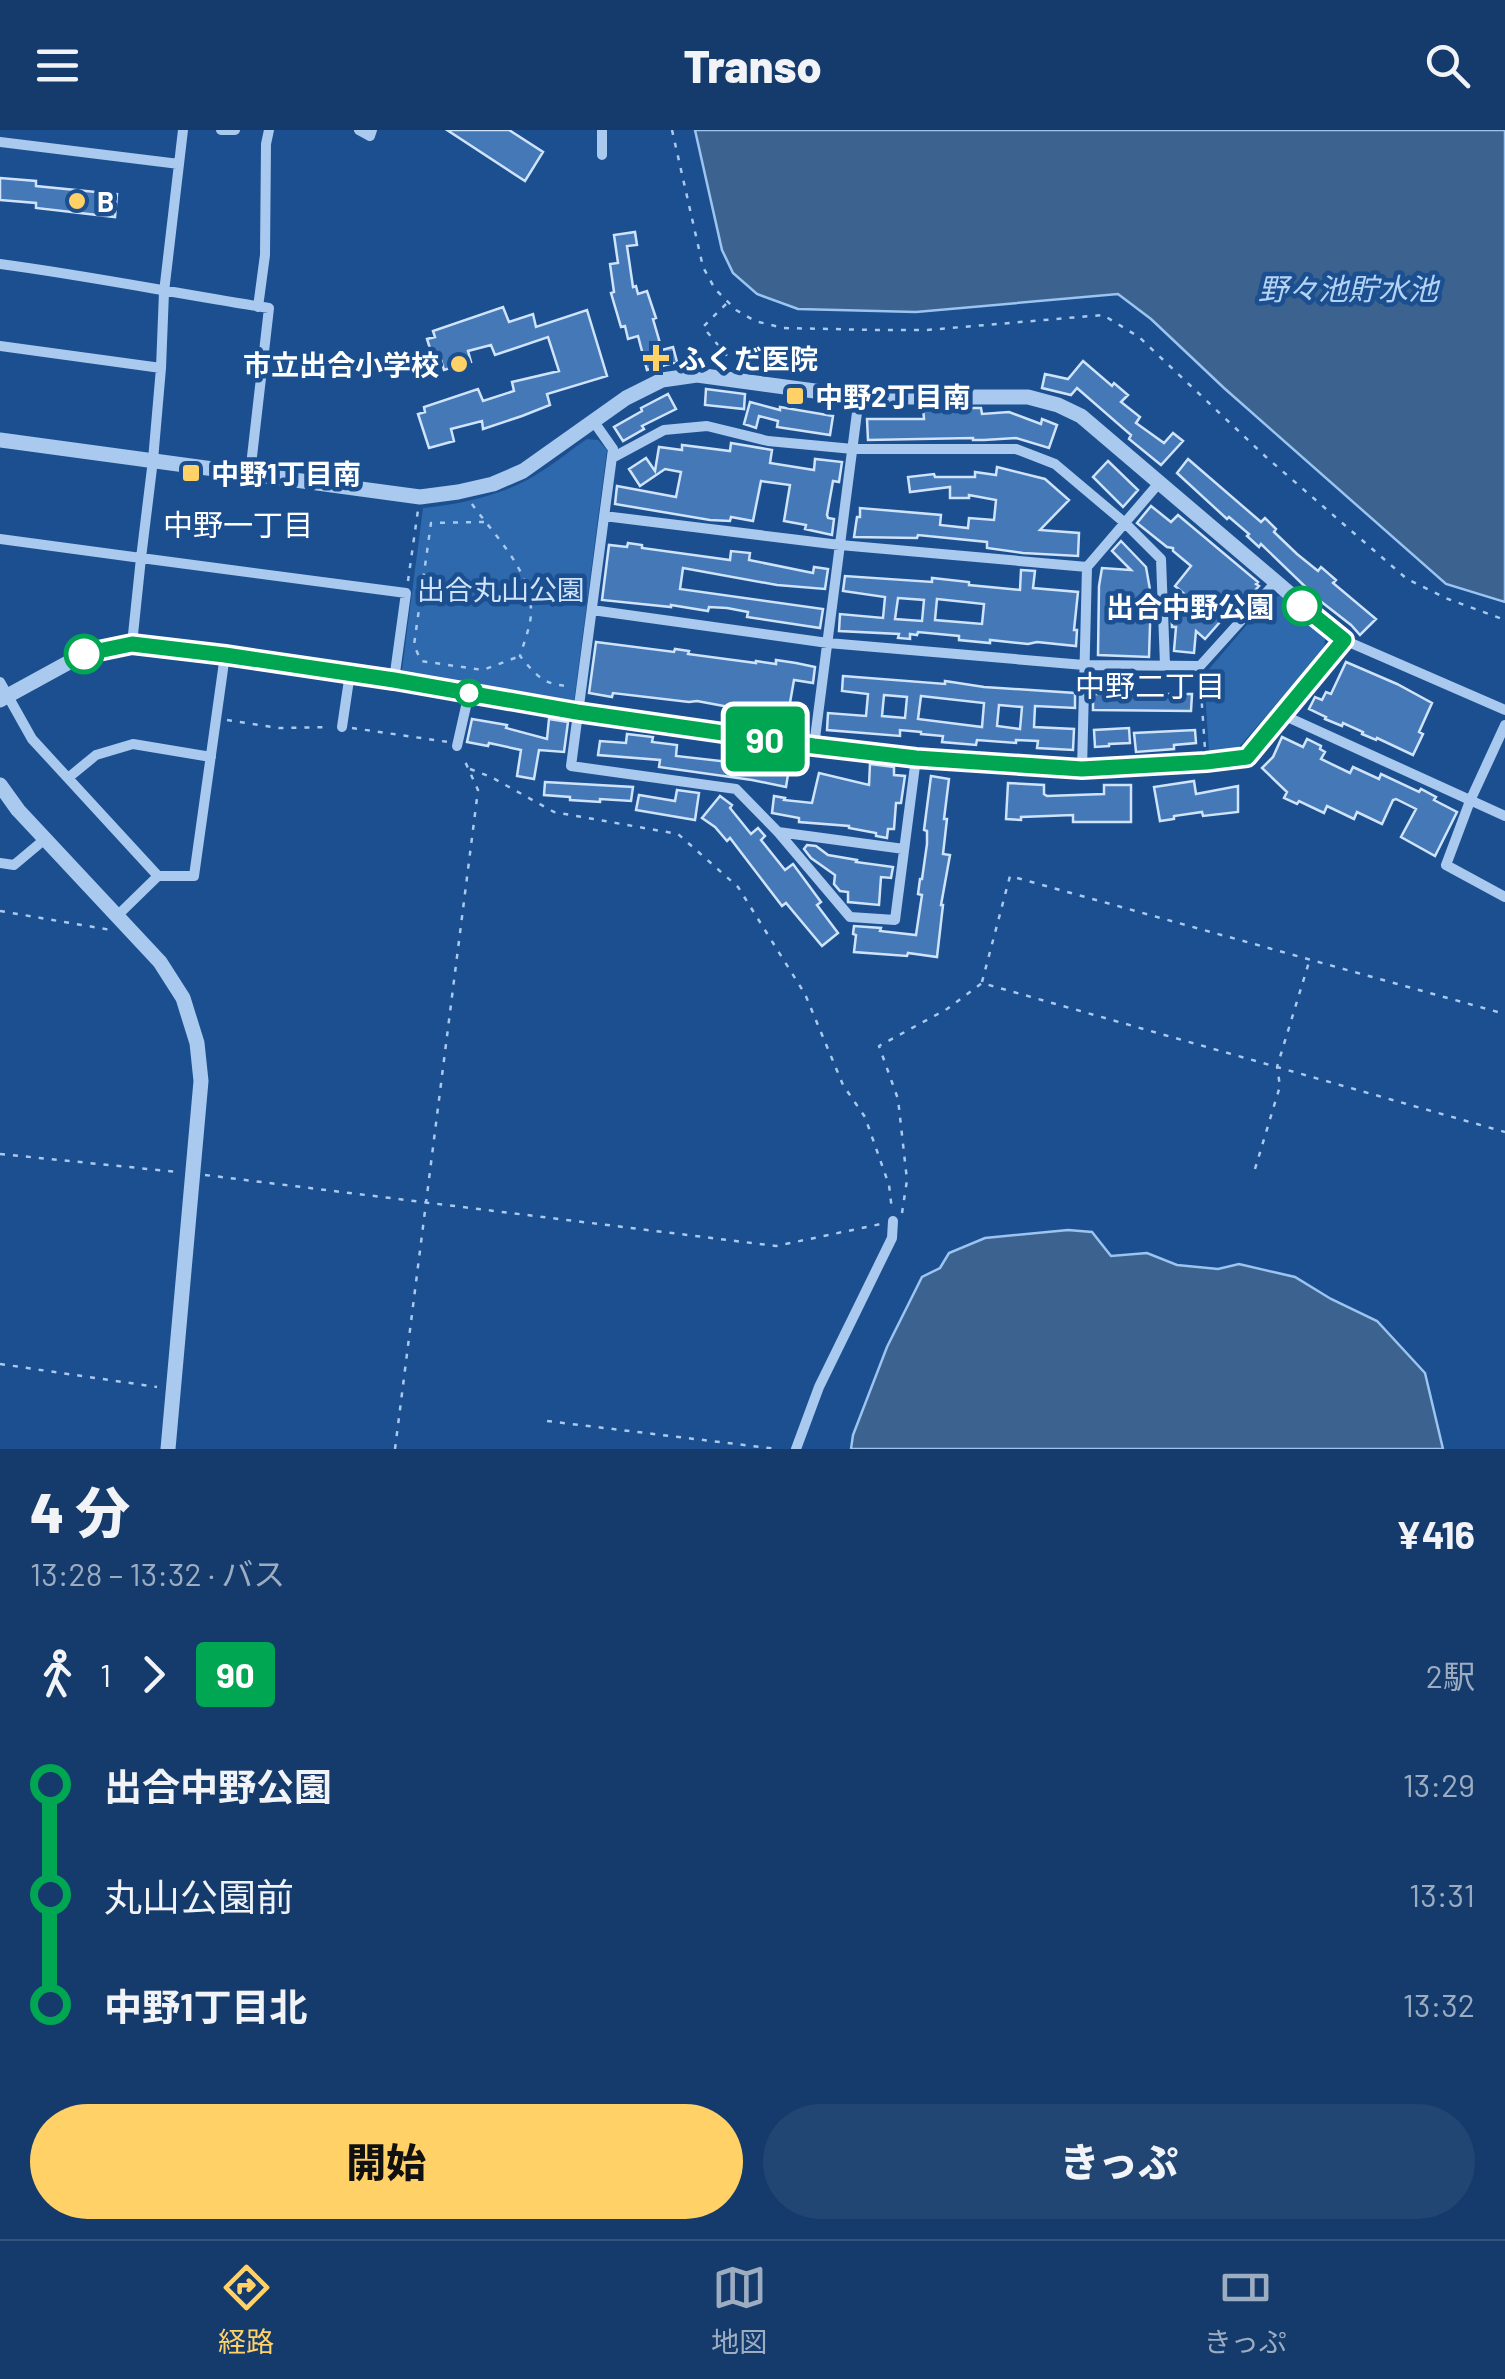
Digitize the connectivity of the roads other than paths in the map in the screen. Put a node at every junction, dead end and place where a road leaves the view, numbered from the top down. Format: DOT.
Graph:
graph roads {
  1 [pos="183,130"];
  2 [pos="221,130"];
  3 [pos="235,130"];
  4 [pos="269,130"];
  5 [pos="359,130"];
  6 [pos="372,130"];
  7 [pos="602,130"];
  8 [pos="0,142"];
  9 [pos="602,155"];
  10 [pos="179,164"];
  11 [pos="0,264"];
  12 [pos="164,292"];
  13 [pos="258,306"];
  14 [pos="0,346"];
  15 [pos="162,368"];
  16 [pos="859,397"];
  17 [pos="594,422"];
  18 [pos="0,440"];
  19 [pos="852,448"];
  20 [pos="612,458"];
  21 [pos="153,460"];
  22 [pos="250,474"];
  23 [pos="1159,483"];
  24 [pos="604,516"];
  25 [pos="1125,523"];
  26 [pos="0,539"];
  27 [pos="840,546"];
  28 [pos="141,558"];
  29 [pos="1087,567"];
  30 [pos="1275,583"];
  31 [pos="592,610"];
  32 [pos="1344,640"];
  33 [pos="828,643"];
  34 [pos="132,644"];
  35 [pos="225,655"];
  36 [pos="1084,665"];
  37 [pos="1166,666"];
  38 [pos="350,673"];
  39 [pos="394,680"];
  40 [pos="3,693"];
  41 [pos="468,693"];
  42 [pos="1505,710"];
  43 [pos="577,712"];
  44 [pos="1283,714"];
  45 [pos="1505,725"];
  46 [pos="342,727"];
  47 [pos="457,746"];
  48 [pos="814,746"];
  49 [pos="211,757"];
  50 [pos="916,758"];
  51 [pos="1082,769"];
  52 [pos="68,778"];
  53 [pos="0,786"];
  54 [pos="1470,800"];
  55 [pos="1505,816"];
  56 [pos="778,832"];
  57 [pos="45,839"];
  58 [pos="904,849"];
  59 [pos="0,863"];
  60 [pos="158,876"];
  61 [pos="1505,897"];
  62 [pos="122,921"];
  63 [pos="893,1221"];
  64 [pos="168,1449"];
  65 [pos="796,1449"];
  1 -- 10 [label="street"];
  2 -- 3 [label="street"];
  4 -- 13 [label="street"];
  5 -- 6 [label="street"];
  7 -- 9 [label="street"];
  8 -- 10 [label="street"];
  10 -- 12 [label="street"];
  11 -- 12 [label="street"];
  12 -- 13 [label="street"];
  12 -- 15 [label="street"];
  13 -- 22 [label="street"];
  14 -- 15 [label="street"];
  15 -- 21 [label="street"];
  16 -- 17 [label="street"];
  16 -- 19 [label="street"];
  16 -- 23 [label="street"];
  17 -- 20 [label="street"];
  17 -- 22 [label="street"];
  18 -- 21 [label="street"];
  19 -- 20 [label="street"];
  19 -- 25 [label="street"];
  19 -- 27 [label="street"];
  20 -- 24 [label="street"];
  21 -- 22 [label="street"];
  21 -- 28 [label="street"];
  23 -- 25 [label="street"];
  23 -- 30 [label="street"];
  24 -- 27 [label="street"];
  24 -- 31 [label="street"];
  25 -- 29 [label="street"];
  25 -- 37 [label="street"];
  26 -- 28 [label="street"];
  27 -- 29 [label="street"];
  27 -- 33 [label="street"];
  28 -- 34 [label="street"];
  28 -- 39 [label="street"];
  29 -- 36 [label="street"];
  30 -- 32 [label="street"];
  30 -- 37 [label="street"];
  31 -- 33 [label="street"];
  31 -- 43 [label="street"];
  32 -- 42 [label="street"];
  32 -- 44 [label="street"];
  33 -- 36 [label="street"];
  33 -- 48 [label="street"];
  34 -- 35 [label="street"];
  34 -- 40 [label="street"];
  35 -- 38 [label="street"];
  35 -- 49 [label="street"];
  36 -- 37 [label="street"];
  36 -- 51 [label="street"];
  38 -- 39 [label="street"];
  38 -- 46 [label="street"];
  39 -- 41 [label="street"];
  40 -- 52 [label="street"];
  41 -- 43 [label="street"];
  41 -- 47 [label="street"];
  43 -- 48 [label="street"];
  43 -- 56 [label="street"];
  44 -- 51 [label="street"];
  44 -- 54 [label="street"];
  45 -- 54 [label="street"];
  48 -- 50 [label="street"];
  49 -- 52 [label="street"];
  49 -- 60 [label="street"];
  50 -- 51 [label="street"];
  50 -- 58 [label="street"];
  52 -- 60 [label="street"];
  53 -- 57 [label="street"];
  54 -- 55 [label="street"];
  54 -- 61 [label="street"];
  56 -- 58 [label="street"];
  56 -- 58 [label="street"];
  57 -- 59 [label="street"];
  57 -- 62 [label="street"];
  60 -- 62 [label="street"];
  62 -- 64 [label="street"];
  63 -- 65 [label="street"];
}
